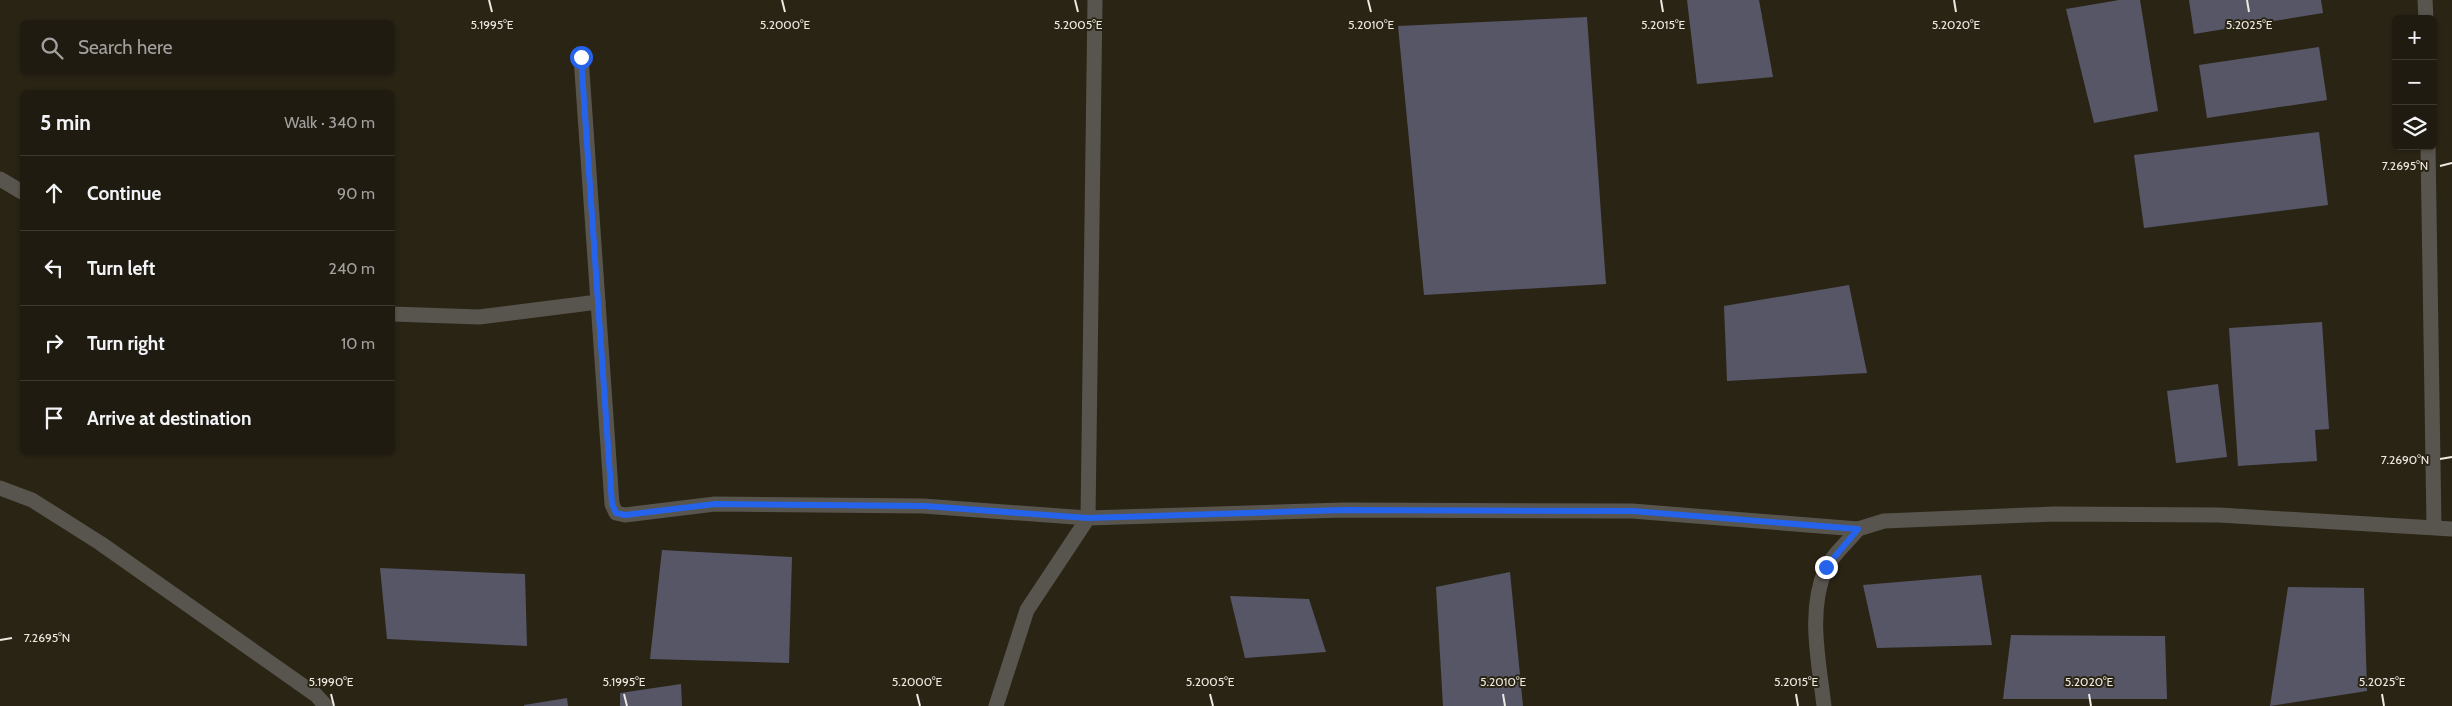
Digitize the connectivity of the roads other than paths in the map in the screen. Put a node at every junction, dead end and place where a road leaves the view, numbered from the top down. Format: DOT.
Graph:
graph roads {
  1 [pos="1095,0"];
  2 [pos="2425,0"];
  3 [pos="2426,15"];
  4 [pos="581,57"];
  5 [pos="2428,150"];
  6 [pos="0,179"];
  7 [pos="20,191"];
  8 [pos="598,302"];
  9 [pos="395,314"];
  10 [pos="0,488"];
  11 [pos="1088,518"];
  12 [pos="2434,527"];
  13 [pos="1858,529"];
  14 [pos="2452,529"];
  15 [pos="326,706"];
  16 [pos="996,706"];
  17 [pos="1824,706"];
  1 -- 11 [label="street"];
  2 -- 3 [label="street"];
  4 -- 8 [label="street"];
  5 -- 12 [label="street"];
  6 -- 7 [label="street"];
  8 -- 9 [label="street"];
  8 -- 11 [label="street"];
  10 -- 15 [label="street"];
  11 -- 13 [label="street"];
  11 -- 16 [label="street"];
  12 -- 13 [label="street"];
  12 -- 14 [label="street"];
  13 -- 17 [label="street"];
}
